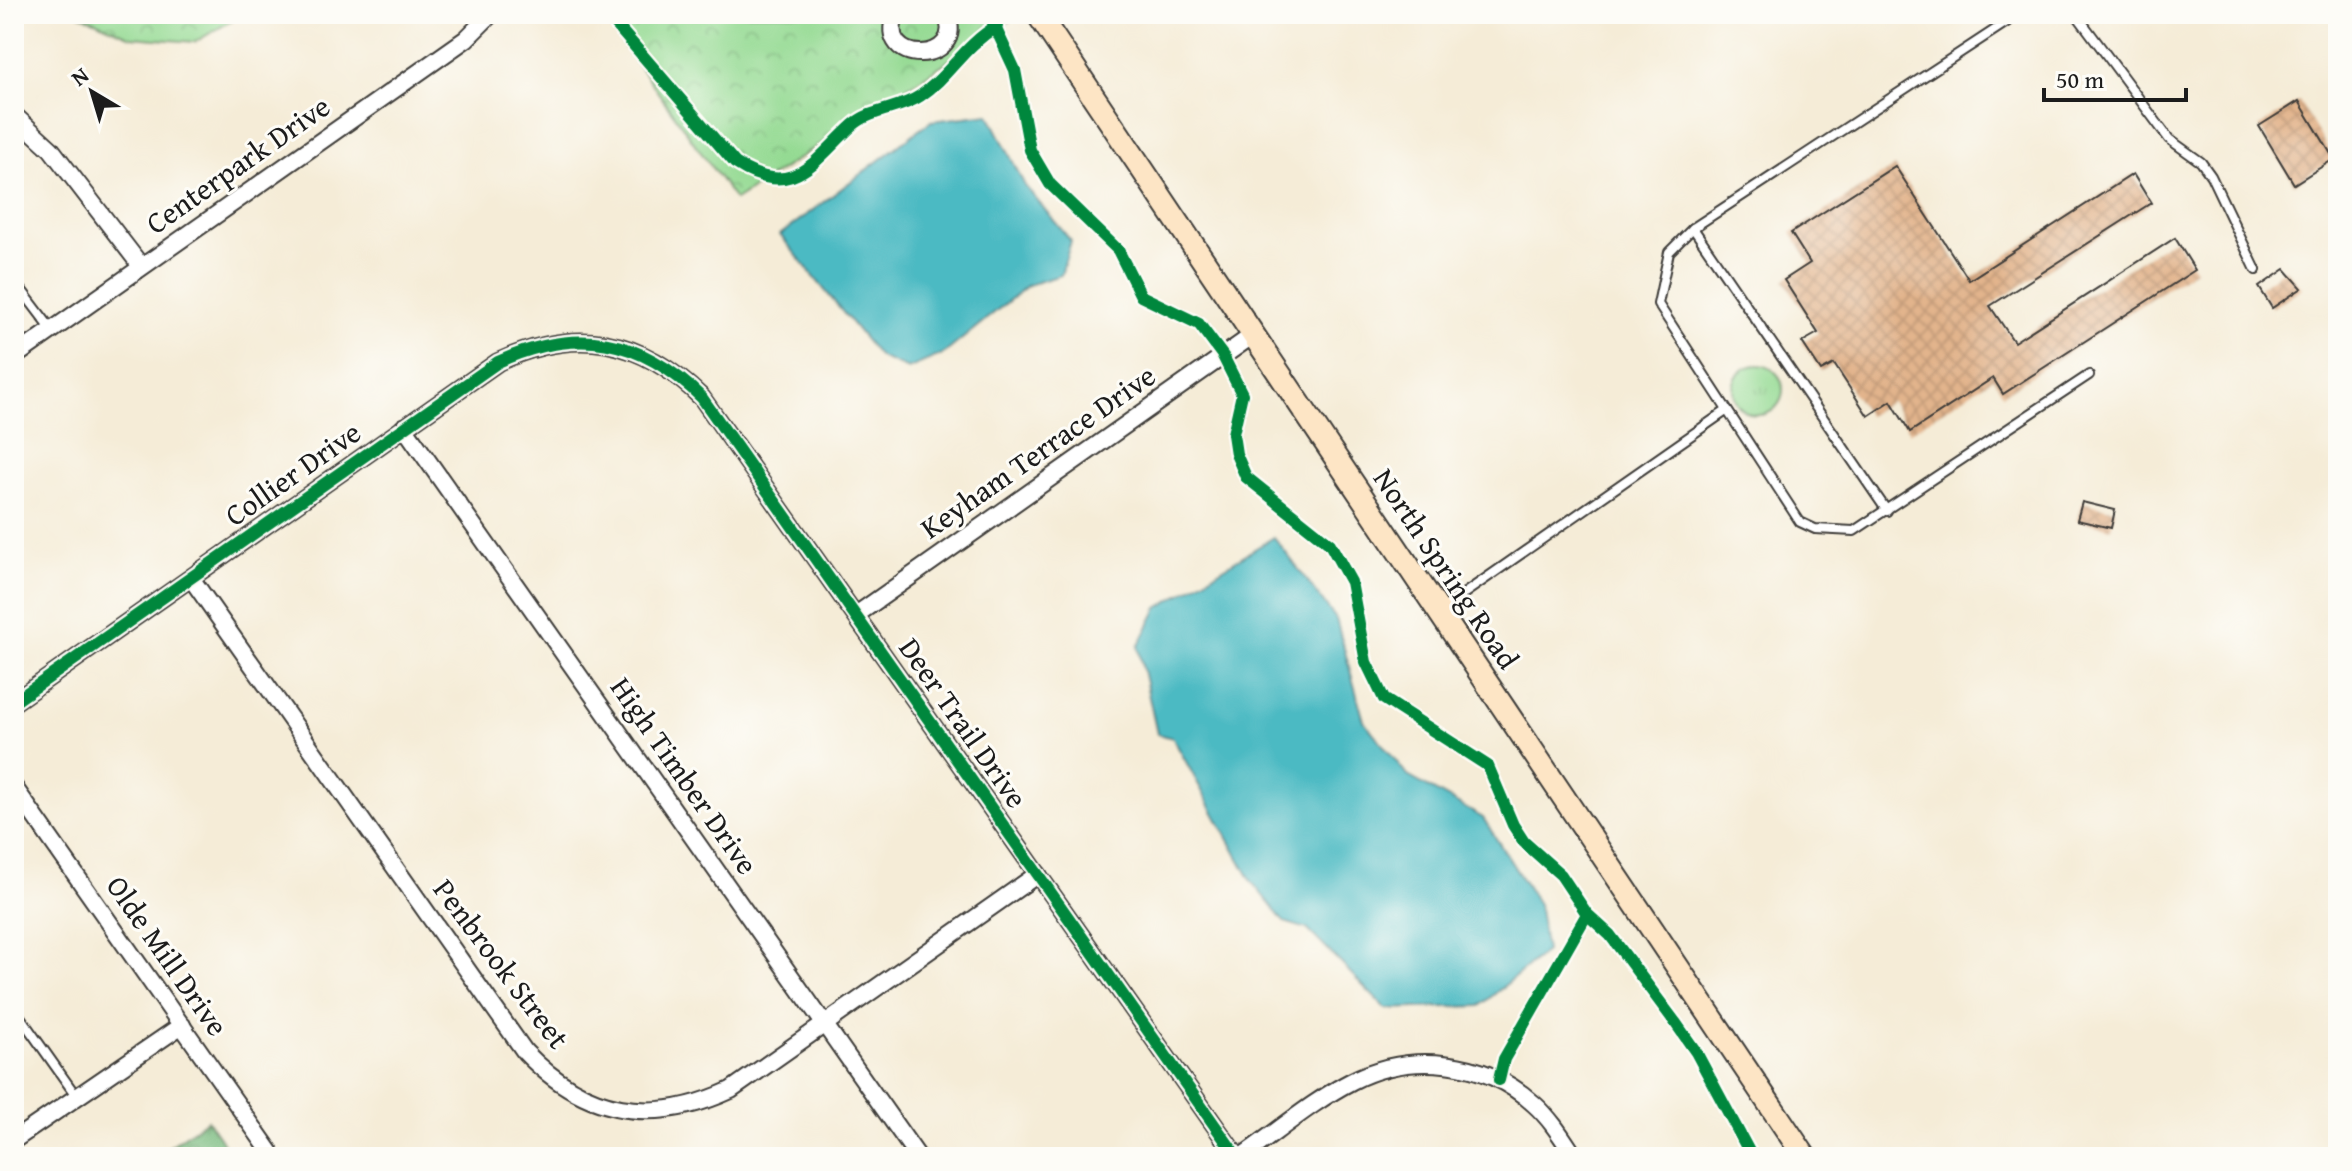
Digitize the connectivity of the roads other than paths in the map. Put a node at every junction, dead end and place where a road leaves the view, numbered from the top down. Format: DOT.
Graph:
graph roads {
  1 [pos="491,14"];
  2 [pos="896,14"];
  3 [pos="946,14"];
  4 [pos="1038,14"];
  5 [pos="2019,14"];
  6 [pos="2076,14"];
  7 [pos="14,115"];
  8 [pos="1693,228"];
  9 [pos="141,266"];
  10 [pos="2256,270"];
  11 [pos="14,280"];
  12 [pos="52,331"];
  13 [pos="1253,335"];
  14 [pos="621,346"];
  15 [pos="14,357"];
  16 [pos="2089,375"];
  17 [pos="1726,411"];
  18 [pos="404,427"];
  19 [pos="1887,511"];
  20 [pos="191,578"];
  21 [pos="1438,611"];
  22 [pos="856,615"];
  23 [pos="14,702"];
  24 [pos="14,787"];
  25 [pos="1038,874"];
  26 [pos="14,1008"];
  27 [pos="824,1024"];
  28 [pos="182,1025"];
  29 [pos="77,1097"];
  30 [pos="14,1140"];
  31 [pos="274,1157"];
  32 [pos="918,1157"];
  33 [pos="1239,1157"];
  34 [pos="1575,1157"];
  35 [pos="1805,1157"];
  1 -- 9 [label="street, Centerpark Drive"];
  2 -- 3 [label="street"];
  4 -- 13 [label="main road, North Spring Road"];
  5 -- 8 [label="lane"];
  6 -- 10 [label="lane"];
  7 -- 9 [label="street"];
  8 -- 17 [label="lane"];
  8 -- 19 [label="lane"];
  9 -- 12 [label="street, Centerpark Drive"];
  11 -- 12 [label="lane"];
  12 -- 15 [label="street, Centerpark Drive"];
  13 -- 21 [label="main road, North Spring Road"];
  13 -- 22 [label="street, Keyham Terrace Drive"];
  14 -- 18 [label="street, Collier Drive"];
  14 -- 22 [label="street, Deer Trail Drive"];
  16 -- 19 [label="lane"];
  17 -- 19 [label="lane"];
  17 -- 21 [label="lane"];
  18 -- 20 [label="street, Collier Drive"];
  18 -- 27 [label="street, High Timber Drive"];
  20 -- 23 [label="street, Collier Drive"];
  20 -- 27 [label="street, Penbrook Street"];
  21 -- 35 [label="main road, North Spring Road"];
  22 -- 25 [label="street, Deer Trail Drive"];
  24 -- 28 [label="street, Olde Mill Drive"];
  25 -- 27 [label="street, Penbrook Street"];
  25 -- 33 [label="street, Deer Trail Drive"];
  26 -- 29 [label="lane"];
  27 -- 32 [label="street, High Timber Drive"];
  28 -- 29 [label="street"];
  28 -- 31 [label="street, Olde Mill Drive"];
  29 -- 30 [label="street"];
  33 -- 34 [label="street"];
}
